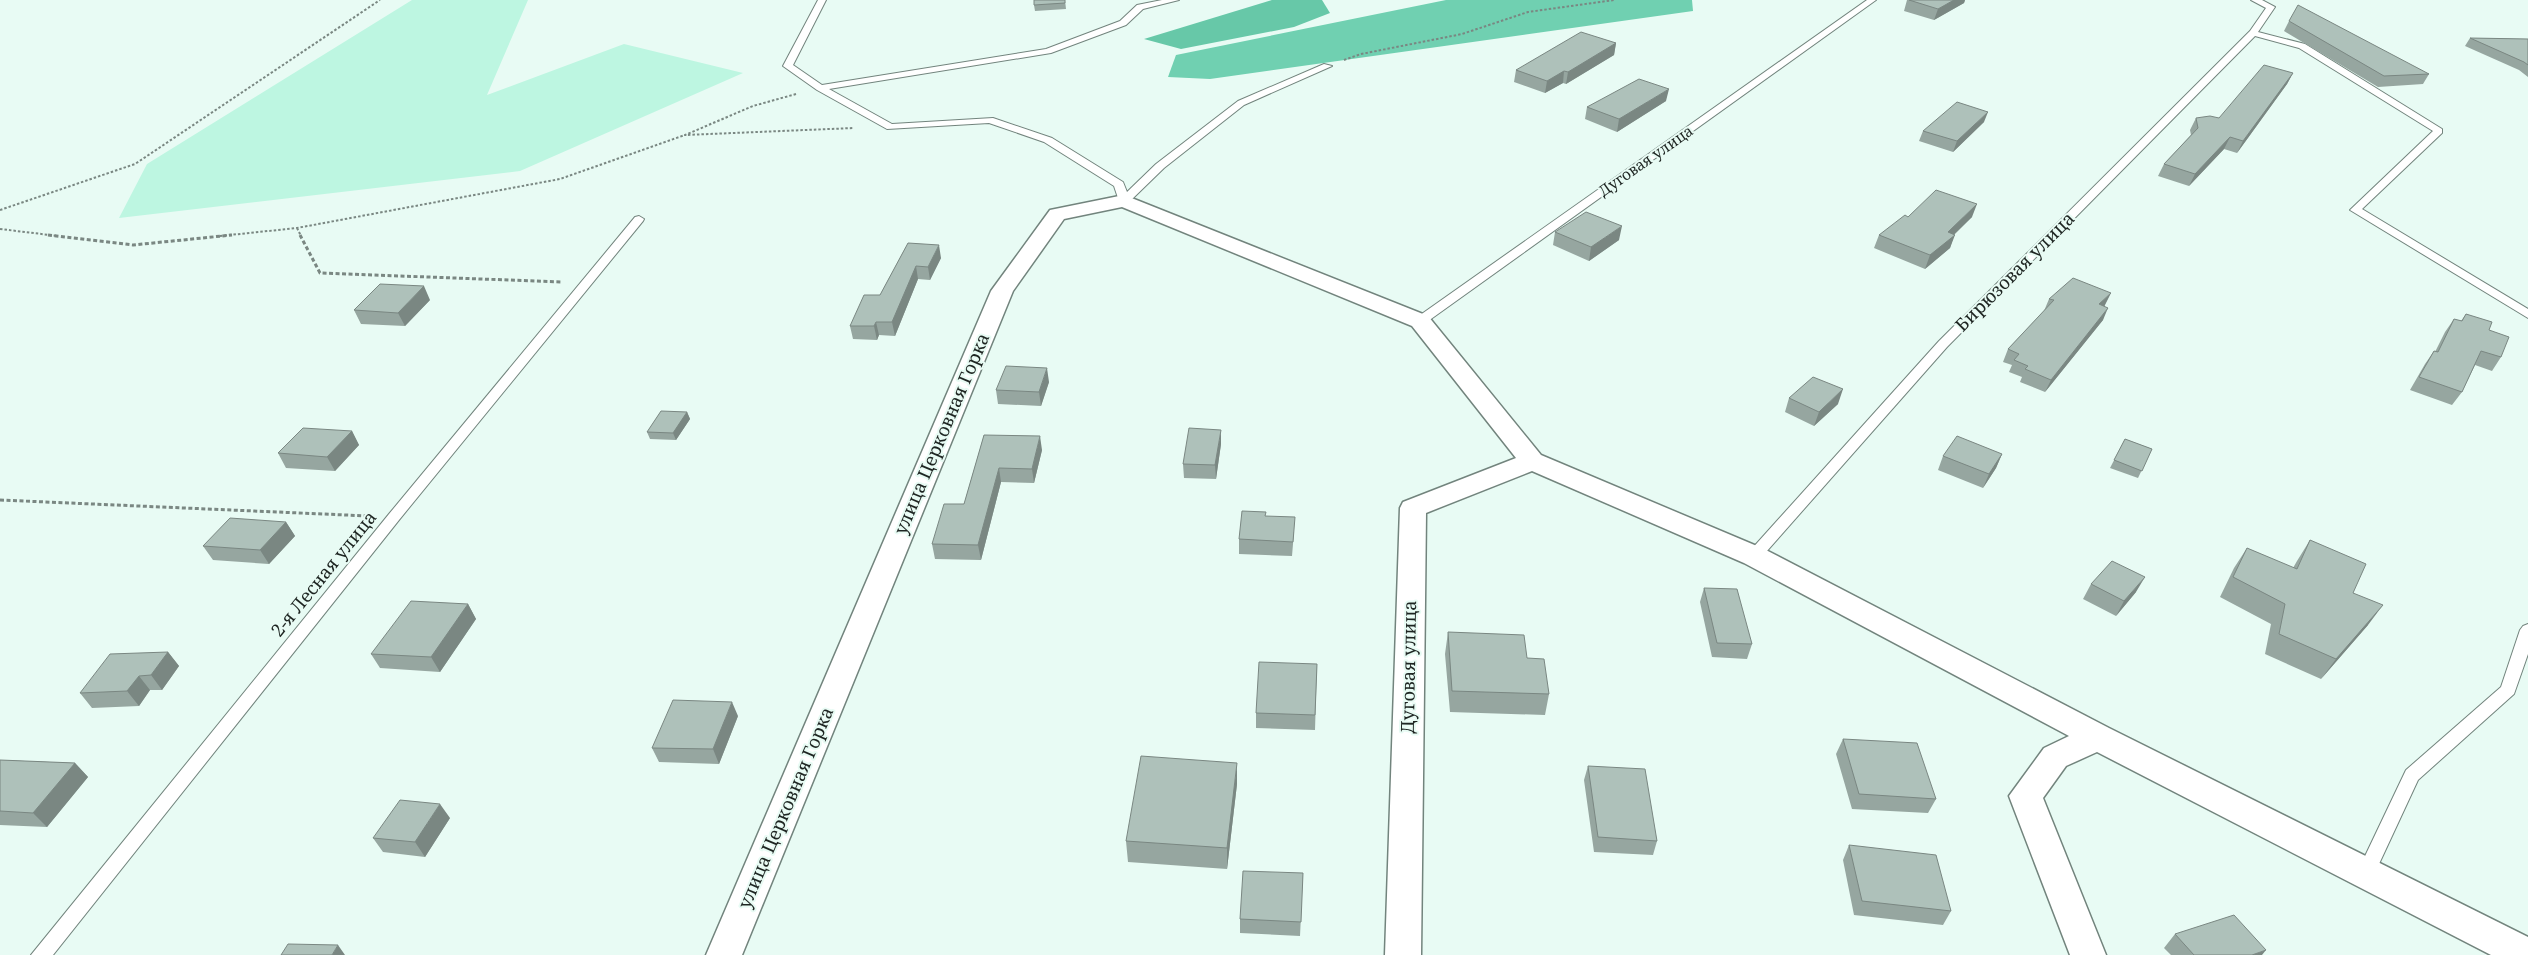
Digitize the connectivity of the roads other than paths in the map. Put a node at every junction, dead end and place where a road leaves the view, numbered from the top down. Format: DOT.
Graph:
graph roads {
  1 [pos="822,0"];
  2 [pos="1175,0"];
  3 [pos="1872,0"];
  4 [pos="2255,0"];
  5 [pos="1139,3"];
  6 [pos="2253,33"];
  7 [pos="1327,66"];
  8 [pos="820,88"];
  9 [pos="1124,201"];
  10 [pos="639,219"];
  11 [pos="2528,314"];
  12 [pos="1420,322"];
  13 [pos="1532,461"];
  14 [pos="1754,556"];
  15 [pos="2528,630"];
  16 [pos="2098,737"];
  17 [pos="2366,873"];
  18 [pos="41,955"];
  19 [pos="724,955"];
  20 [pos="1403,955"];
  21 [pos="2088,955"];
  22 [pos="2528,955"];
  1 -- 8 [label="lane"];
  2 -- 5 [label="lane"];
  3 -- 12 [label="lane, Дуговая улица"];
  4 -- 6 [label="lane, Бирюзовая улица"];
  5 -- 8 [label="lane"];
  6 -- 11 [label="lane"];
  6 -- 14 [label="lane, Бирюзовая улица"];
  7 -- 9 [label="lane"];
  8 -- 9 [label="lane"];
  9 -- 12 [label="street"];
  9 -- 19 [label="street, улица Церковная Горка"];
  10 -- 18 [label="lane, 2-я Лесная улица"];
  12 -- 13 [label="street"];
  13 -- 14 [label="street"];
  13 -- 20 [label="street, Дуговая улица"];
  14 -- 16 [label="street"];
  15 -- 17 [label="lane"];
  16 -- 17 [label="street"];
  16 -- 21 [label="street"];
  17 -- 22 [label="street"];
}
